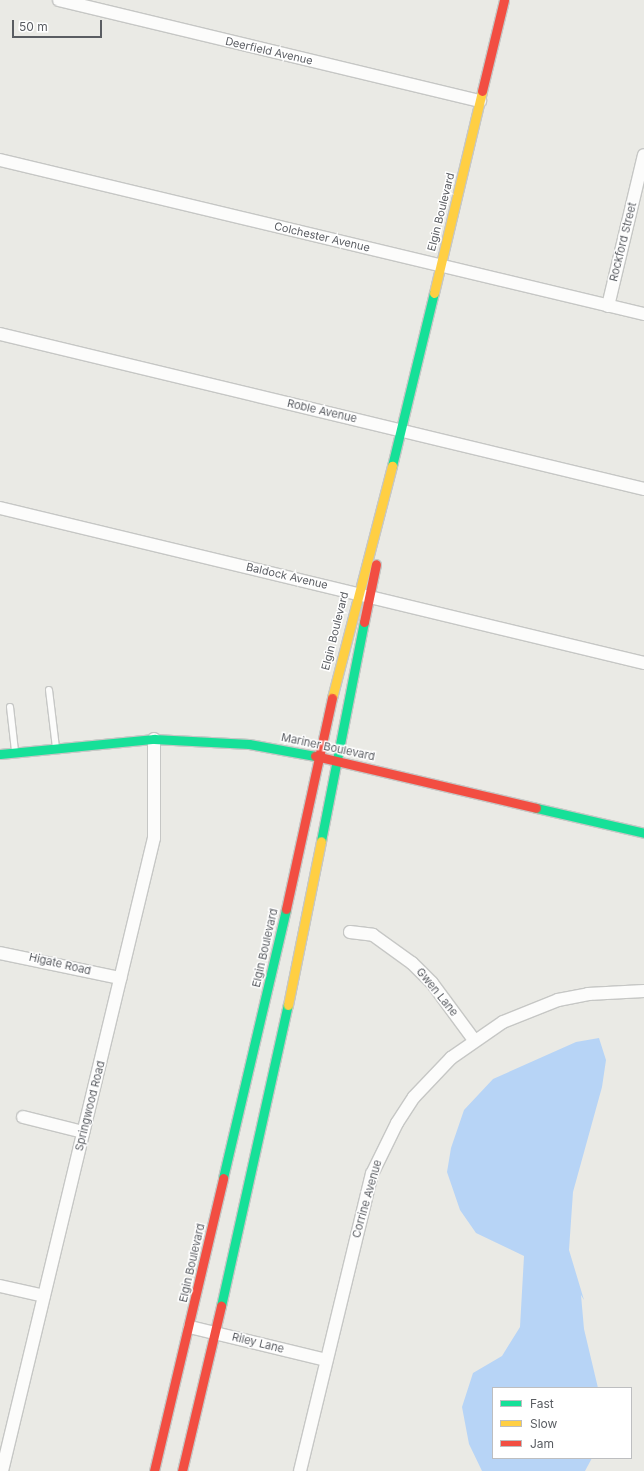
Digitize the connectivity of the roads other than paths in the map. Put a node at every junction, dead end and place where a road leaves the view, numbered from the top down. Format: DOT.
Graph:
graph roads {
  1 [pos="58,0"];
  2 [pos="504,0"];
  3 [pos="480,101"];
  4 [pos="644,155"];
  5 [pos="0,160"];
  6 [pos="440,266"];
  7 [pos="608,306"];
  8 [pos="644,314"];
  9 [pos="0,334"];
  10 [pos="401,430"];
  11 [pos="644,488"];
  12 [pos="0,508"];
  13 [pos="357,592"];
  14 [pos="369,595"];
  15 [pos="644,662"];
  16 [pos="49,690"];
  17 [pos="10,707"];
  18 [pos="154,739"];
  19 [pos="56,748"];
  20 [pos="15,752"];
  21 [pos="0,754"];
  22 [pos="317,756"];
  23 [pos="339,762"];
  24 [pos="644,833"];
  25 [pos="350,932"];
  26 [pos="0,954"];
  27 [pos="120,978"];
  28 [pos="644,991"];
  29 [pos="474,1040"];
  30 [pos="23,1117"];
  31 [pos="83,1132"];
  32 [pos="0,1286"];
  33 [pos="44,1296"];
  34 [pos="190,1327"];
  35 [pos="215,1332"];
  36 [pos="326,1360"];
  37 [pos="5,1433"];
  38 [pos="2,1471"];
  39 [pos="154,1471"];
  40 [pos="182,1471"];
  41 [pos="300,1471"];
  1 -- 3 [label="street, Deerfield Avenue"];
  2 -- 3 [label="main road, Elgin Boulevard"];
  3 -- 6 [label="main road, Elgin Boulevard"];
  4 -- 7 [label="street, Rockford Street"];
  5 -- 6 [label="street, Colchester Avenue"];
  6 -- 7 [label="street, Colchester Avenue"];
  6 -- 10 [label="main road, Elgin Boulevard"];
  7 -- 8 [label="street, Colchester Avenue"];
  9 -- 10 [label="street, Roble Avenue"];
  10 -- 11 [label="street, Roble Avenue"];
  10 -- 13 [label="main road, Elgin Boulevard"];
  10 -- 14 [label="main road, Elgin Boulevard"];
  12 -- 13 [label="street, Baldock Avenue"];
  13 -- 14 [label="street, Baldock Avenue"];
  13 -- 22 [label="main road, Elgin Boulevard"];
  14 -- 15 [label="street, Baldock Avenue"];
  14 -- 23 [label="main road, Elgin Boulevard"];
  16 -- 19 [label="lane"];
  17 -- 20 [label="lane"];
  18 -- 19 [label="main road, Mariner Boulevard"];
  18 -- 22 [label="main road, Mariner Boulevard"];
  18 -- 27 [label="street, Springwood Road"];
  19 -- 20 [label="main road, Mariner Boulevard"];
  20 -- 21 [label="main road, Mariner Boulevard"];
  22 -- 23 [label="main road, Mariner Boulevard"];
  22 -- 34 [label="main road, Elgin Boulevard"];
  23 -- 24 [label="main road, Mariner Boulevard"];
  23 -- 35 [label="main road, Elgin Boulevard"];
  25 -- 29 [label="street, Gwen Lane"];
  26 -- 27 [label="street, Higate Road"];
  27 -- 31 [label="street, Springwood Road"];
  28 -- 29 [label="street, Corrine Avenue"];
  29 -- 36 [label="street, Corrine Avenue"];
  30 -- 31 [label="street"];
  31 -- 33 [label="street, Springwood Road"];
  32 -- 33 [label="street"];
  33 -- 37 [label="street, Springwood Road"];
  34 -- 35 [label="street, Riley Lane"];
  34 -- 39 [label="main road, Elgin Boulevard"];
  35 -- 36 [label="street, Riley Lane"];
  35 -- 40 [label="main road, Elgin Boulevard"];
  36 -- 41 [label="street, Corrine Avenue"];
  37 -- 38 [label="street, Springwood Road"];
}
